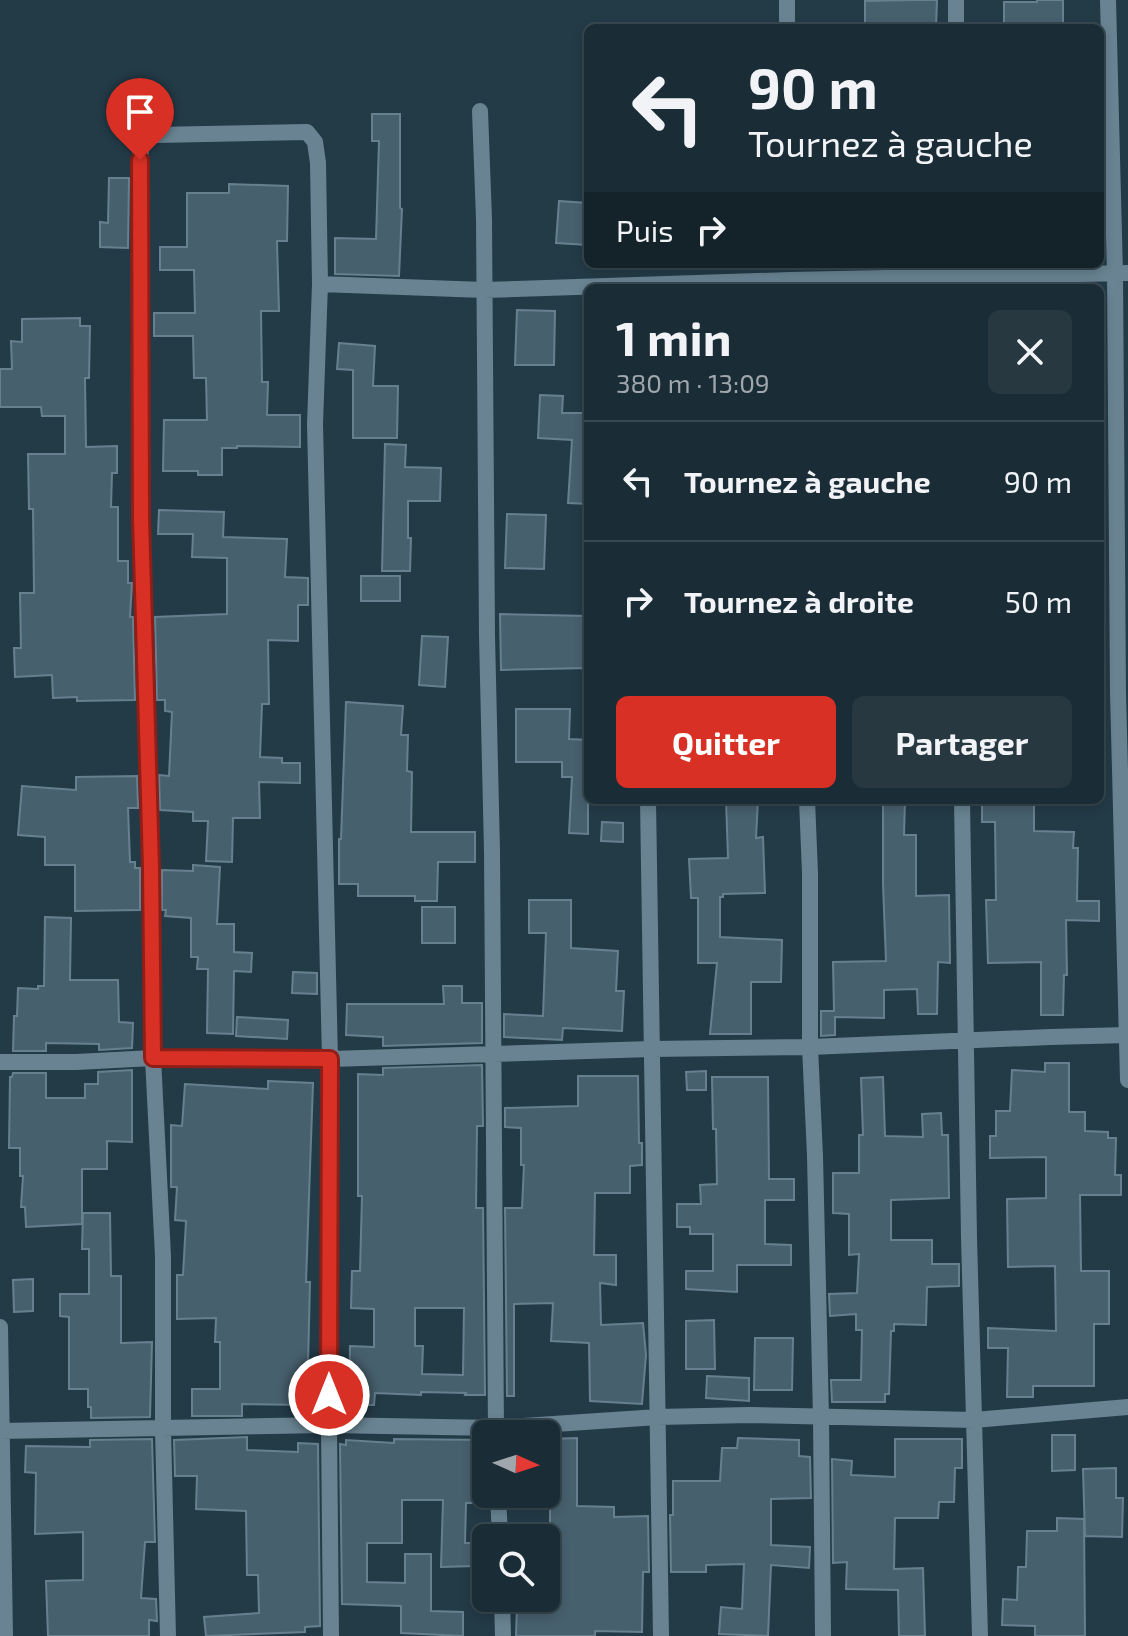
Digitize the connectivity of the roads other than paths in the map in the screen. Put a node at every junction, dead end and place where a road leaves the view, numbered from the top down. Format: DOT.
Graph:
graph roads {
  1 [pos="787,0"];
  2 [pos="956,0"];
  3 [pos="1108,0"];
  4 [pos="787,24"];
  5 [pos="956,24"];
  6 [pos="480,111"];
  7 [pos="1122,273"];
  8 [pos="955,276"];
  9 [pos="790,277"];
  10 [pos="320,284"];
  11 [pos="687,284"];
  12 [pos="584,288"];
  13 [pos="484,290"];
  14 [pos="648,804"];
  15 [pos="807,804"];
  16 [pos="962,804"];
  17 [pos="1127,1035"];
  18 [pos="967,1041"];
  19 [pos="810,1047"];
  20 [pos="651,1049"];
  21 [pos="492,1055"];
  22 [pos="153,1058"];
  23 [pos="330,1059"];
  24 [pos="0,1062"];
  25 [pos="0,1069"];
  26 [pos="1128,1080"];
  27 [pos="0,1327"];
  28 [pos="1128,1407"];
  29 [pos="658,1417"];
  30 [pos="821,1417"];
  31 [pos="496,1420"];
  32 [pos="974,1420"];
  33 [pos="329,1425"];
  34 [pos="560,1425"];
  35 [pos="163,1429"];
  36 [pos="472,1430"];
  37 [pos="1,1431"];
  38 [pos="502,1612"];
  39 [pos="5,1636"];
  40 [pos="168,1636"];
  41 [pos="331,1636"];
  42 [pos="503,1636"];
  43 [pos="661,1636"];
  44 [pos="823,1636"];
  45 [pos="980,1636"];
  1 -- 4 [label="street"];
  2 -- 5 [label="street"];
  3 -- 7 [label="street"];
  6 -- 13 [label="street"];
  7 -- 8 [label="street"];
  7 -- 17 [label="street"];
  8 -- 9 [label="street"];
  9 -- 11 [label="street"];
  10 -- 13 [label="street"];
  10 -- 22 [label="street"];
  10 -- 23 [label="street"];
  12 -- 13 [label="street"];
  13 -- 21 [label="street"];
  14 -- 20 [label="street"];
  15 -- 19 [label="street"];
  16 -- 18 [label="street"];
  17 -- 18 [label="street"];
  17 -- 26 [label="street"];
  18 -- 19 [label="street"];
  18 -- 32 [label="street"];
  19 -- 20 [label="street"];
  19 -- 30 [label="street"];
  20 -- 21 [label="street"];
  20 -- 29 [label="street"];
  21 -- 23 [label="street"];
  21 -- 31 [label="street"];
  22 -- 23 [label="street"];
  22 -- 24 [label="street"];
  22 -- 35 [label="street"];
  23 -- 33 [label="street"];
  24 -- 25 [label="street"];
  27 -- 37 [label="street"];
  28 -- 32 [label="street"];
  29 -- 30 [label="street"];
  29 -- 34 [label="street"];
  29 -- 43 [label="street"];
  30 -- 32 [label="street"];
  30 -- 44 [label="street"];
  32 -- 45 [label="street"];
  33 -- 35 [label="street"];
  33 -- 36 [label="street"];
  33 -- 41 [label="street"];
  35 -- 37 [label="street"];
  35 -- 40 [label="street"];
  37 -- 39 [label="street"];
  38 -- 42 [label="street"];
}
